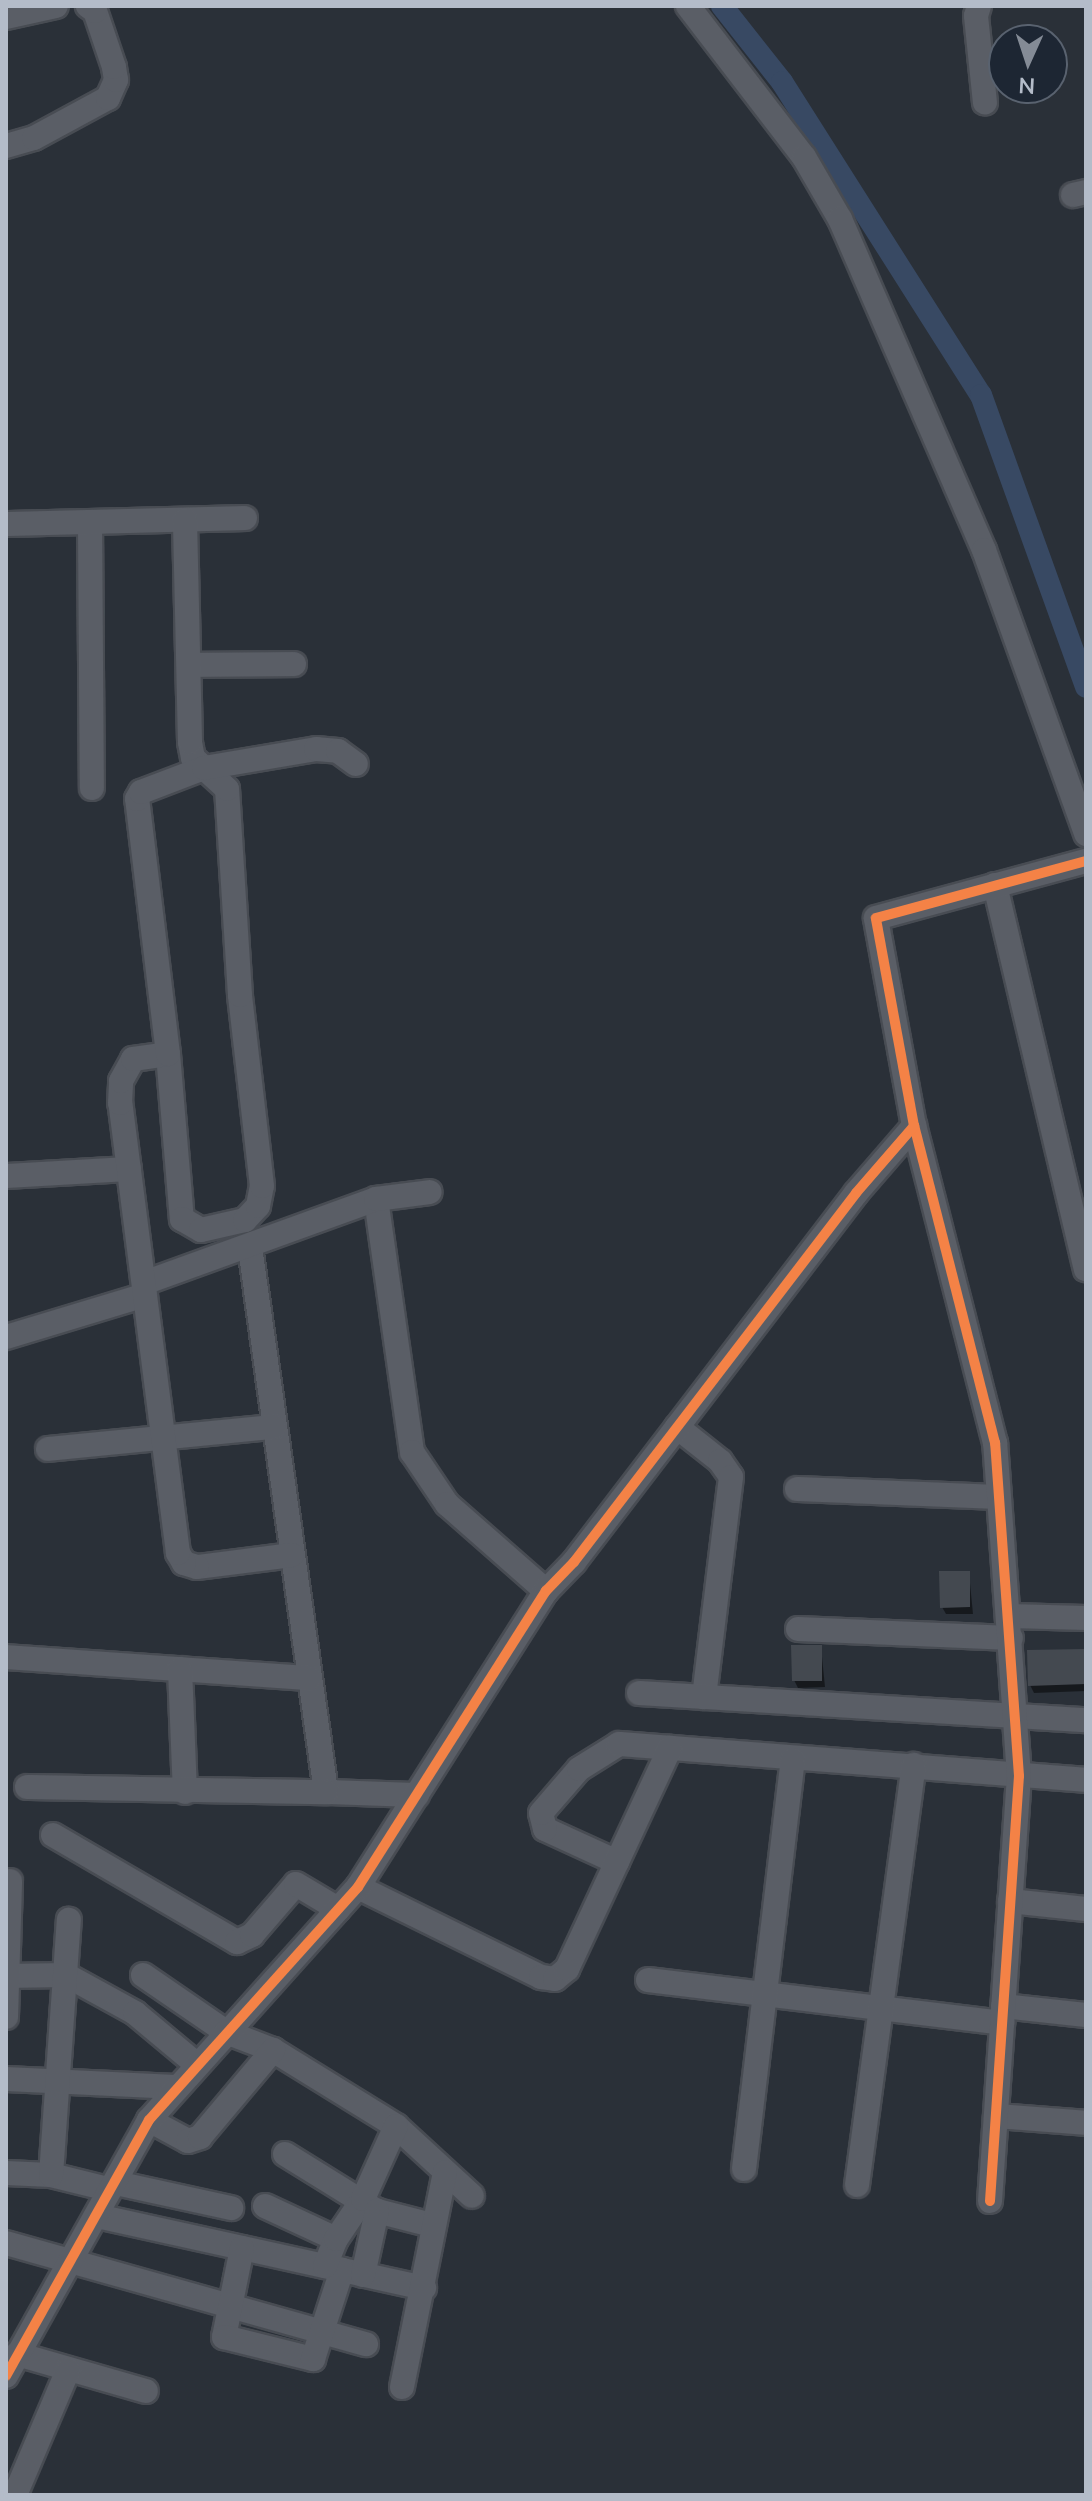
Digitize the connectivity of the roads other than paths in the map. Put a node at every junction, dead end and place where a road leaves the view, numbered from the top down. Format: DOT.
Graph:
graph roads {
  1 [pos="88,6"];
  2 [pos="688,6"];
  3 [pos="979,6"];
  4 [pos="41,8"];
  5 [pos="6,17"];
  6 [pos="985,103"];
  7 [pos="6,146"];
  8 [pos="245,518"];
  9 [pos="185,520"];
  10 [pos="90,522"];
  11 [pos="6,524"];
  12 [pos="294,664"];
  13 [pos="189,665"];
  14 [pos="356,764"];
  15 [pos="204,768"];
  16 [pos="92,788"];
  17 [pos="1086,834"];
  18 [pos="1086,861"];
  19 [pos="995,885"];
  20 [pos="168,1054"];
  21 [pos="914,1126"];
  22 [pos="129,1169"];
  23 [pos="6,1176"];
  24 [pos="430,1192"];
  25 [pos="376,1199"];
  26 [pos="1081,1221"];
  27 [pos="250,1247"];
  28 [pos="1086,1269"];
  29 [pos="145,1289"];
  30 [pos="6,1337"];
  31 [pos="274,1427"];
  32 [pos="677,1427"];
  33 [pos="163,1438"];
  34 [pos="48,1449"];
  35 [pos="797,1489"];
  36 [pos="999,1497"];
  37 [pos="292,1555"];
  38 [pos="546,1591"];
  39 [pos="1086,1618"];
  40 [pos="1010,1627"];
  41 [pos="798,1629"];
  42 [pos="6,1657"];
  43 [pos="180,1669"];
  44 [pos="309,1678"];
  45 [pos="639,1693"];
  46 [pos="704,1697"];
  47 [pos="1017,1717"];
  48 [pos="1086,1720"];
  49 [pos="670,1748"];
  50 [pos="793,1760"];
  51 [pos="914,1765"];
  52 [pos="1019,1776"];
  53 [pos="1086,1780"];
  54 [pos="27,1787"];
  55 [pos="185,1792"];
  56 [pos="326,1792"];
  57 [pos="417,1795"];
  58 [pos="53,1835"];
  59 [pos="617,1862"];
  60 [pos="10,1881"];
  61 [pos="358,1887"];
  62 [pos="1010,1901"];
  63 [pos="338,1909"];
  64 [pos="1086,1909"];
  65 [pos="69,1920"];
  66 [pos="66,1975"];
  67 [pos="143,1975"];
  68 [pos="8,1976"];
  69 [pos="648,1980"];
  70 [pos="768,1994"];
  71 [pos="878,2008"];
  72 [pos="1003,2014"];
  73 [pos="1086,2015"];
  74 [pos="6,2017"];
  75 [pos="226,2032"];
  76 [pos="273,2050"];
  77 [pos="196,2064"];
  78 [pos="6,2079"];
  79 [pos="56,2081"];
  80 [pos="176,2087"];
  81 [pos="996,2116"];
  82 [pos="149,2120"];
  83 [pos="1086,2123"];
  84 [pos="396,2126"];
  85 [pos="285,2154"];
  86 [pos="744,2169"];
  87 [pos="445,2172"];
  88 [pos="6,2173"];
  89 [pos="51,2175"];
  90 [pos="857,2185"];
  91 [pos="112,2186"];
  92 [pos="472,2196"];
  93 [pos="990,2201"];
  94 [pos="370,2205"];
  95 [pos="265,2206"];
  96 [pos="231,2208"];
  97 [pos="97,2216"];
  98 [pos="432,2225"];
  99 [pos="336,2239"];
  100 [pos="6,2243"];
  101 [pos="242,2248"];
  102 [pos="71,2261"];
  103 [pos="343,2270"];
  104 [pos="424,2288"];
  105 [pos="234,2307"];
  106 [pos="326,2333"];
  107 [pos="366,2344"];
  108 [pos="12,2365"];
  109 [pos="68,2370"];
  110 [pos="402,2387"];
  111 [pos="146,2391"];
  112 [pos="15,2495"];
  1 -- 7 [label="street"];
  2 -- 17 [label="street"];
  3 -- 6 [label="street"];
  4 -- 5 [label="street"];
  8 -- 9 [label="street"];
  9 -- 10 [label="street"];
  9 -- 13 [label="street"];
  10 -- 11 [label="street"];
  10 -- 16 [label="street"];
  12 -- 13 [label="street"];
  13 -- 15 [label="street"];
  14 -- 15 [label="street"];
  15 -- 20 [label="street"];
  15 -- 20 [label="street"];
  18 -- 19 [label="street"];
  19 -- 21 [label="street"];
  19 -- 26 [label="street"];
  20 -- 22 [label="street"];
  21 -- 32 [label="street"];
  21 -- 36 [label="street"];
  22 -- 23 [label="street"];
  22 -- 29 [label="street"];
  24 -- 25 [label="street"];
  25 -- 27 [label="street"];
  25 -- 38 [label="street"];
  26 -- 28 [label="street"];
  27 -- 29 [label="street"];
  27 -- 31 [label="street"];
  29 -- 30 [label="street"];
  29 -- 33 [label="street"];
  31 -- 33 [label="street"];
  31 -- 37 [label="street"];
  32 -- 38 [label="street"];
  32 -- 46 [label="street"];
  33 -- 34 [label="street"];
  33 -- 37 [label="street"];
  35 -- 36 [label="street"];
  36 -- 40 [label="street"];
  37 -- 44 [label="street"];
  38 -- 57 [label="street"];
  39 -- 40 [label="street"];
  40 -- 41 [label="street"];
  40 -- 47 [label="street"];
  42 -- 43 [label="street"];
  43 -- 44 [label="street"];
  43 -- 55 [label="street"];
  44 -- 56 [label="street"];
  45 -- 46 [label="street"];
  46 -- 47 [label="street"];
  47 -- 48 [label="street"];
  47 -- 52 [label="street"];
  49 -- 50 [label="street"];
  49 -- 59 [label="street"];
  49 -- 59 [label="street"];
  50 -- 51 [label="street"];
  50 -- 70 [label="street"];
  51 -- 52 [label="street"];
  51 -- 71 [label="street"];
  52 -- 53 [label="street"];
  52 -- 62 [label="street"];
  54 -- 55 [label="street"];
  55 -- 56 [label="street"];
  56 -- 57 [label="street"];
  57 -- 61 [label="street"];
  58 -- 63 [label="street"];
  59 -- 61 [label="street"];
  60 -- 68 [label="street"];
  61 -- 63 [label="street"];
  62 -- 64 [label="street"];
  62 -- 72 [label="street"];
  63 -- 75 [label="street"];
  65 -- 66 [label="street"];
  66 -- 68 [label="street"];
  66 -- 77 [label="street"];
  66 -- 79 [label="street"];
  67 -- 75 [label="street"];
  68 -- 74 [label="street"];
  69 -- 70 [label="street"];
  70 -- 71 [label="street"];
  70 -- 86 [label="street"];
  71 -- 72 [label="street"];
  71 -- 90 [label="street"];
  72 -- 73 [label="street"];
  72 -- 81 [label="street"];
  75 -- 76 [label="street"];
  75 -- 77 [label="street"];
  76 -- 82 [label="street"];
  76 -- 84 [label="street"];
  77 -- 80 [label="street"];
  78 -- 79 [label="street"];
  79 -- 80 [label="street"];
  79 -- 89 [label="street"];
  80 -- 82 [label="street"];
  81 -- 83 [label="street"];
  81 -- 93 [label="street"];
  82 -- 91 [label="street"];
  84 -- 87 [label="street"];
  84 -- 94 [label="street"];
  85 -- 94 [label="street"];
  87 -- 92 [label="street"];
  87 -- 98 [label="street"];
  88 -- 89 [label="street"];
  89 -- 91 [label="street"];
  91 -- 96 [label="street"];
  91 -- 97 [label="street"];
  94 -- 98 [label="street"];
  94 -- 99 [label="street"];
  94 -- 103 [label="street"];
  95 -- 99 [label="street"];
  97 -- 101 [label="street"];
  97 -- 102 [label="street"];
  98 -- 104 [label="street"];
  99 -- 103 [label="street"];
  100 -- 102 [label="street"];
  101 -- 103 [label="street"];
  101 -- 105 [label="street"];
  102 -- 105 [label="street"];
  102 -- 108 [label="street"];
  103 -- 104 [label="street"];
  103 -- 106 [label="street"];
  104 -- 110 [label="street"];
  105 -- 106 [label="street"];
  106 -- 107 [label="street"];
  108 -- 109 [label="street"];
  109 -- 111 [label="street"];
  109 -- 112 [label="street"];
}
